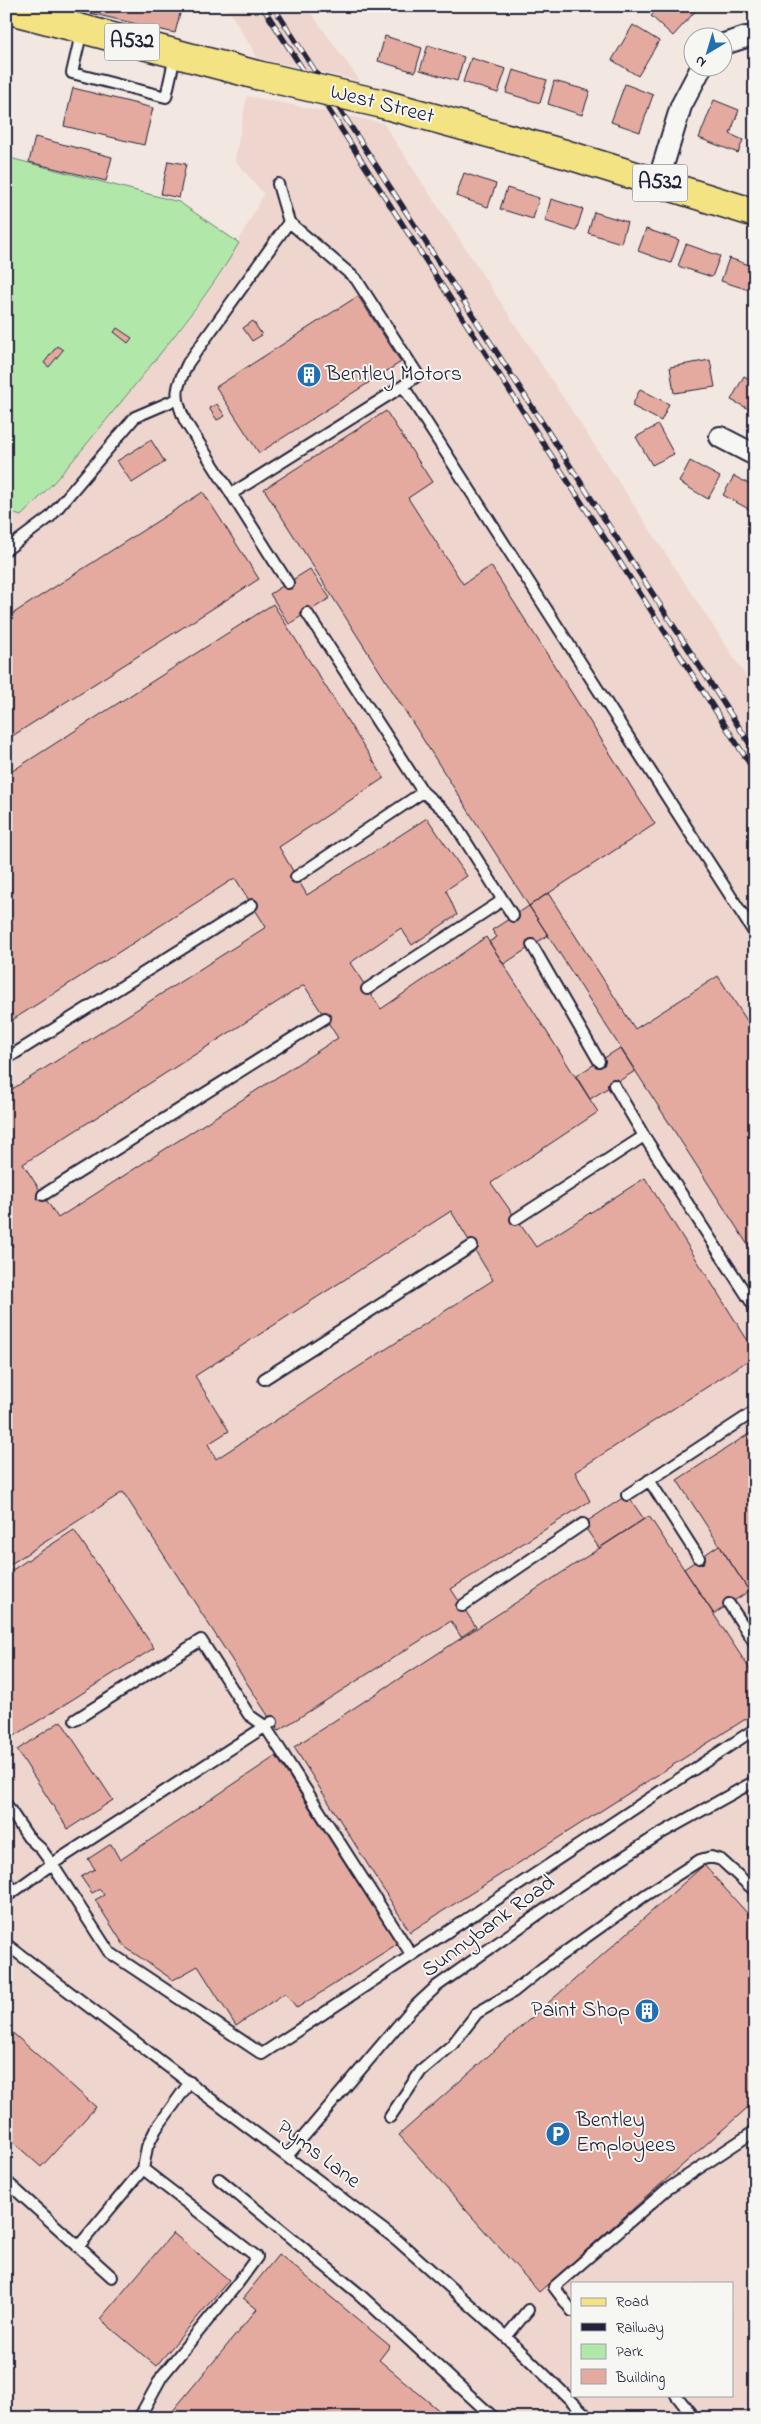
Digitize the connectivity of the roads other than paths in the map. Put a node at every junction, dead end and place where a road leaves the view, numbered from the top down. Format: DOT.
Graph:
graph roads {
  1 [pos="6,9"];
  2 [pos="82,29"];
  3 [pos="746,37"];
  4 [pos="734,41"];
  5 [pos="176,54"];
  6 [pos="696,78"];
  7 [pos="658,182"];
  8 [pos="278,184"];
  9 [pos="755,213"];
  10 [pos="289,222"];
  11 [pos="403,386"];
  12 [pos="177,399"];
  13 [pos="720,436"];
  14 [pos="755,455"];
  15 [pos="231,494"];
  16 [pos="6,550"];
  17 [pos="288,583"];
  18 [pos="307,613"];
  19 [pos="423,792"];
  20 [pos="296,877"];
  21 [pos="503,900"];
  22 [pos="252,905"];
  23 [pos="513,916"];
  24 [pos="755,934"];
  25 [pos="532,945"];
  26 [pos="368,989"];
  27 [pos="326,1018"];
  28 [pos="6,1058"];
  29 [pos="599,1061"];
  30 [pos="614,1085"];
  31 [pos="644,1136"];
  32 [pos="43,1195"];
  33 [pos="516,1219"];
  34 [pos="472,1246"];
  35 [pos="755,1308"];
  36 [pos="264,1379"];
  37 [pos="755,1411"];
  38 [pos="649,1480"];
  39 [pos="627,1495"];
  40 [pos="584,1524"];
  41 [pos="700,1558"];
  42 [pos="729,1604"];
  43 [pos="462,1606"];
  44 [pos="755,1643"];
  45 [pos="75,1720"];
  46 [pos="269,1724"];
  47 [pos="755,1729"];
  48 [pos="755,1781"];
  49 [pos="6,1804"];
  50 [pos="52,1864"];
  51 [pos="6,1880"];
  52 [pos="755,1891"];
  53 [pos="10,1894"];
  54 [pos="6,1944"];
  55 [pos="411,1954"];
  56 [pos="190,2082"];
  57 [pos="390,2117"];
  58 [pos="755,2131"];
  59 [pos="288,2155"];
  60 [pos="143,2169"];
  61 [pos="219,2179"];
  62 [pos="6,2182"];
  63 [pos="78,2247"];
  64 [pos="112,2277"];
  65 [pos="528,2310"];
  66 [pos="571,2310"];
  67 [pos="506,2337"];
  68 [pos="677,2396"];
  69 [pos="584,2416"];
  70 [pos="139,2418"];
  71 [pos="494,2418"];
  72 [pos="694,2418"];
  1 -- 2 [label="main road, West Street / A532"];
  2 -- 5 [label="main road, West Street / A532"];
  2 -- 5 [label="lane"];
  3 -- 4 [label="street"];
  5 -- 7 [label="main road, West Street / A532, bridge"];
  6 -- 7 [label="street"];
  7 -- 9 [label="main road, West Street / A532"];
  8 -- 10 [label="lane"];
  10 -- 11 [label="lane"];
  10 -- 12 [label="lane"];
  11 -- 15 [label="lane"];
  11 -- 24 [label="lane"];
  12 -- 15 [label="lane"];
  12 -- 16 [label="lane"];
  13 -- 14 [label="street"];
  15 -- 17 [label="lane"];
  18 -- 19 [label="lane"];
  19 -- 20 [label="lane"];
  19 -- 21 [label="lane"];
  21 -- 23 [label="lane"];
  21 -- 26 [label="lane"];
  22 -- 28 [label="lane"];
  25 -- 29 [label="lane"];
  27 -- 32 [label="lane"];
  30 -- 31 [label="lane"];
  31 -- 33 [label="lane"];
  31 -- 35 [label="lane"];
  34 -- 36 [label="lane"];
  37 -- 38 [label="lane"];
  38 -- 39 [label="lane"];
  38 -- 41 [label="lane"];
  40 -- 43 [label="lane"];
  42 -- 44 [label="lane"];
  45 -- 46 [label="lane"];
  46 -- 50 [label="lane"];
  46 -- 55 [label="lane"];
  47 -- 55 [label="lane"];
  48 -- 59 [label="lane, Sunnybank Road"];
  49 -- 50 [label="lane"];
  50 -- 53 [label="lane"];
  50 -- 55 [label="lane"];
  51 -- 53 [label="lane"];
  52 -- 57 [label="lane"];
  54 -- 56 [label="lane, Pyms Lane"];
  56 -- 59 [label="lane, Pyms Lane"];
  56 -- 60 [label="lane"];
  58 -- 66 [label="lane"];
  59 -- 67 [label="lane, Pyms Lane"];
  60 -- 63 [label="lane"];
  60 -- 70 [label="lane"];
  61 -- 71 [label="lane"];
  62 -- 63 [label="lane"];
  63 -- 64 [label="lane"];
  65 -- 67 [label="lane"];
  67 -- 69 [label="lane, Pyms Lane"];
  68 -- 72 [label="lane"];
}
